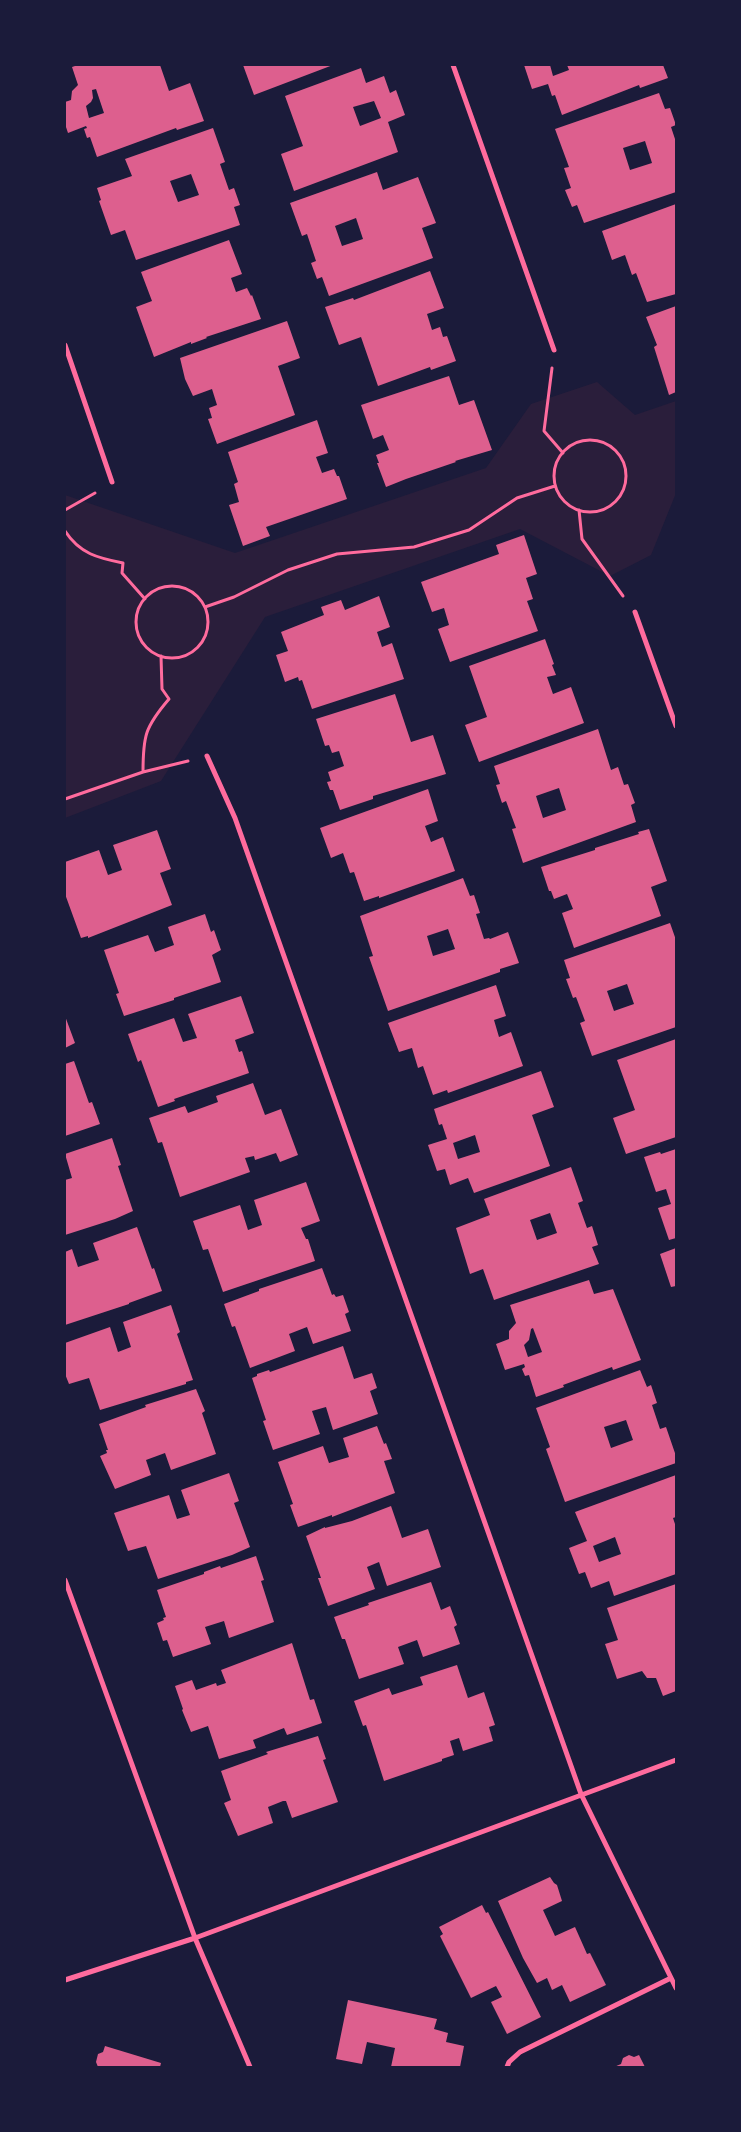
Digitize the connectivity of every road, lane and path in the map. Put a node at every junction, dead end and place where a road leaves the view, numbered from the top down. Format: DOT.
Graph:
graph roads {
  1 [pos="453,65"];
  2 [pos="65,345"];
  3 [pos="554,350"];
  4 [pos="563,452"];
  5 [pos="112,482"];
  6 [pos="555,486"];
  7 [pos="65,510"];
  8 [pos="579,510"];
  9 [pos="65,531"];
  10 [pos="145,599"];
  11 [pos="205,606"];
  12 [pos="635,612"];
  13 [pos="161,656"];
  14 [pos="676,726"];
  15 [pos="207,756"];
  16 [pos="143,772"];
  17 [pos="65,799"];
  18 [pos="65,1580"];
  19 [pos="676,1760"];
  20 [pos="580,1794"];
  21 [pos="195,1938"];
  22 [pos="671,1978"];
  23 [pos="65,1980"];
  24 [pos="676,1988"];
  25 [pos="250,2067"];
  26 [pos="506,2067"];
  1 -- 3 [label="street"];
  2 -- 5 [label="street"];
  3 -- 4 [label="path"];
  4 -- 6 [label="path"];
  4 -- 8 [label="path"];
  5 -- 7 [label="path"];
  6 -- 8 [label="path"];
  6 -- 11 [label="path"];
  8 -- 12 [label="path"];
  9 -- 10 [label="path"];
  10 -- 11 [label="path"];
  10 -- 13 [label="path"];
  11 -- 13 [label="path"];
  12 -- 14 [label="street"];
  13 -- 16 [label="path"];
  15 -- 16 [label="path"];
  15 -- 20 [label="street"];
  16 -- 17 [label="path"];
  18 -- 21 [label="street"];
  19 -- 20 [label="street"];
  20 -- 21 [label="street"];
  20 -- 22 [label="street"];
  21 -- 23 [label="street"];
  21 -- 25 [label="street"];
  22 -- 24 [label="street"];
  22 -- 26 [label="street"];
}
